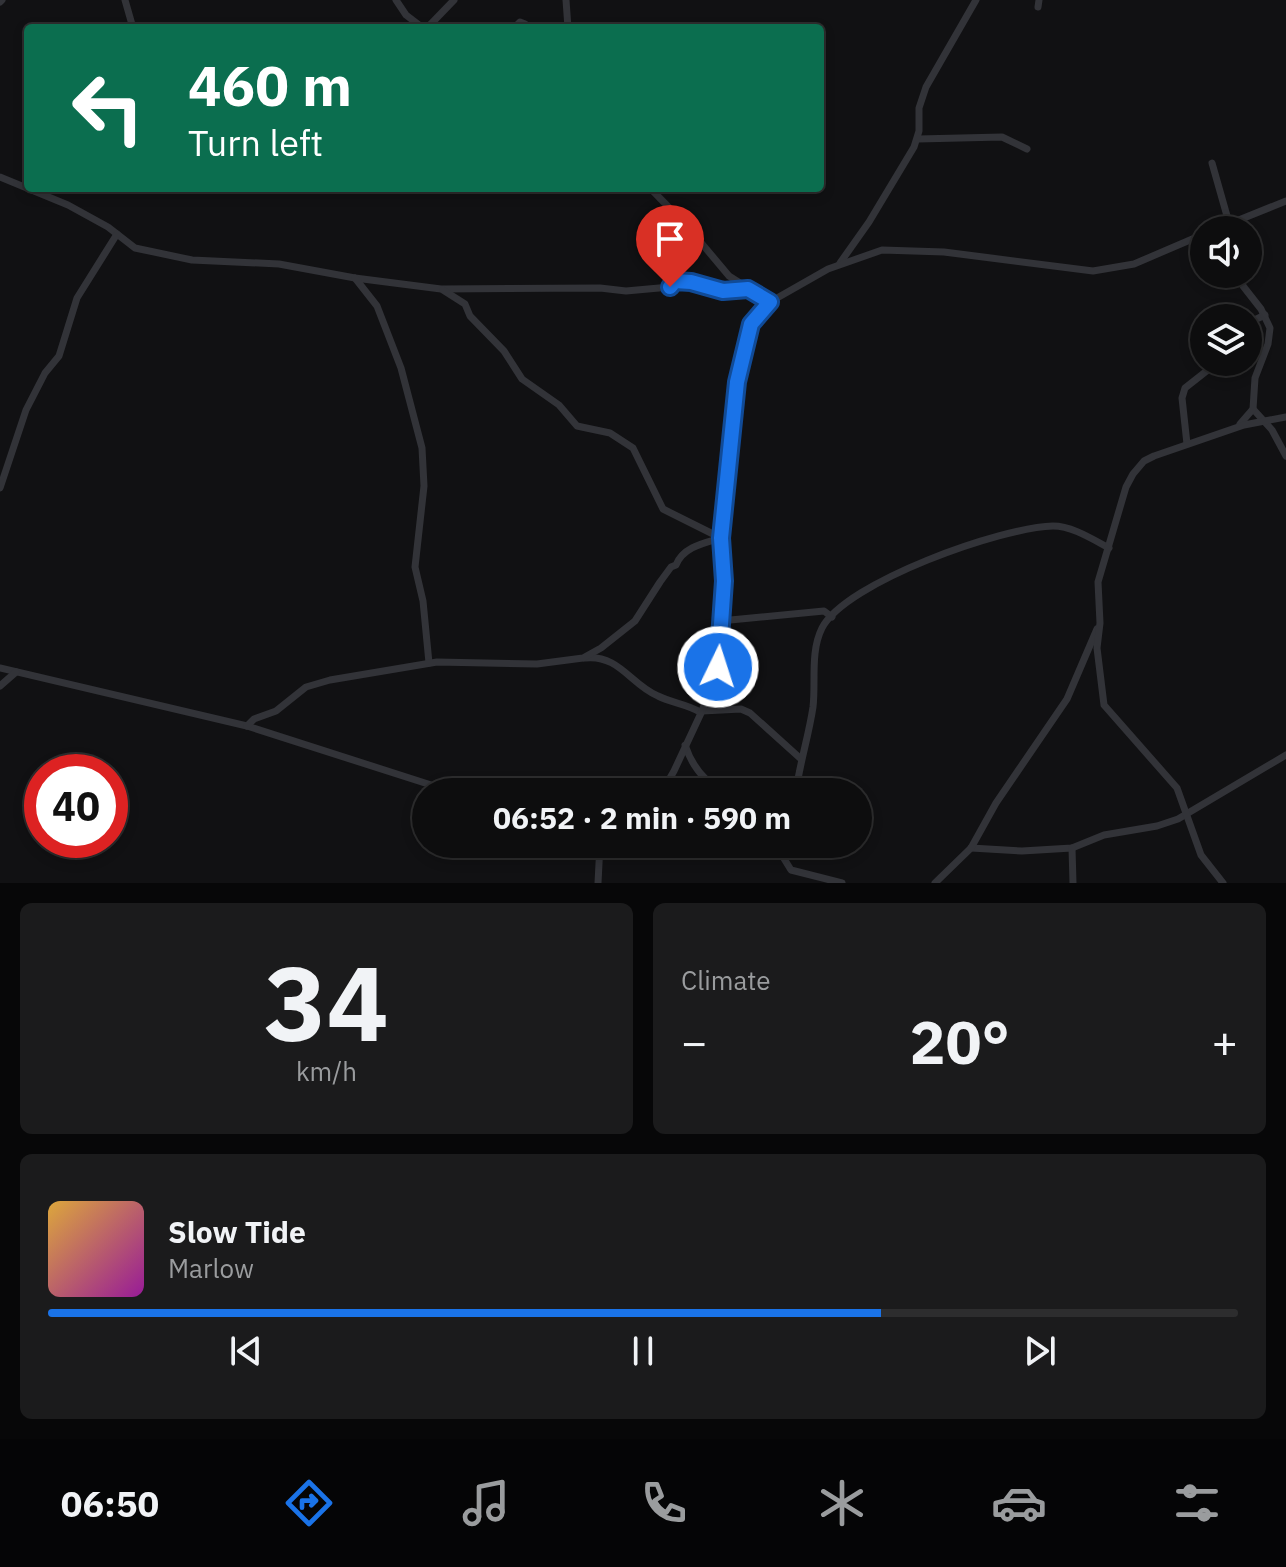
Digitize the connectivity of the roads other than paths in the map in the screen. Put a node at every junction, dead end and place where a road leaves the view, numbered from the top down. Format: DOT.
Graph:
graph roads {
  1 [pos="125,0"];
  2 [pos="396,0"];
  3 [pos="454,0"];
  4 [pos="566,0"];
  5 [pos="973,3"];
  6 [pos="132,24"];
  7 [pos="419,24"];
  8 [pos="429,24"];
  9 [pos="518,24"];
  10 [pos="525,24"];
  11 [pos="568,24"];
  12 [pos="918,139"];
  13 [pos="1027,149"];
  14 [pos="1212,163"];
  15 [pos="0,177"];
  16 [pos="24,187"];
  17 [pos="36,192"];
  18 [pos="654,192"];
  19 [pos="1286,201"];
  20 [pos="1226,216"];
  21 [pos="1253,216"];
  22 [pos="117,234"];
  23 [pos="1190,240"];
  24 [pos="839,264"];
  25 [pos="355,278"];
  26 [pos="1245,288"];
  27 [pos="441,289"];
  28 [pos="748,289"];
  29 [pos="770,302"];
  30 [pos="1265,315"];
  31 [pos="1262,316"];
  32 [pos="1198,376"];
  33 [pos="1253,409"];
  34 [pos="1286,417"];
  35 [pos="1263,422"];
  36 [pos="1233,428"];
  37 [pos="1187,444"];
  38 [pos="1286,456"];
  39 [pos="0,488"];
  40 [pos="721,538"];
  41 [pos="1109,548"];
  42 [pos="832,617"];
  43 [pos="720,621"];
  44 [pos="1100,623"];
  45 [pos="583,658"];
  46 [pos="429,663"];
  47 [pos="0,668"];
  48 [pos="16,672"];
  49 [pos="0,686"];
  50 [pos="701,712"];
  51 [pos="247,726"];
  52 [pos="685,745"];
  53 [pos="1286,755"];
  54 [pos="801,759"];
  55 [pos="670,778"];
  56 [pos="703,778"];
  57 [pos="798,778"];
  58 [pos="412,779"];
  59 [pos="1187,813"];
  60 [pos="971,848"];
  61 [pos="1072,848"];
  62 [pos="599,858"];
  63 [pos="784,858"];
  64 [pos="598,883"];
  65 [pos="842,883"];
  66 [pos="935,883"];
  67 [pos="1073,883"];
  68 [pos="1223,883"];
  1 -- 6 [label="street"];
  2 -- 7 [label="street"];
  3 -- 8 [label="street"];
  4 -- 11 [label="street"];
  5 -- 12 [label="street"];
  9 -- 10 [label="street"];
  12 -- 13 [label="street"];
  12 -- 24 [label="street"];
  14 -- 20 [label="street"];
  15 -- 16 [label="street"];
  17 -- 22 [label="street"];
  18 -- 28 [label="street"];
  19 -- 21 [label="street"];
  22 -- 25 [label="street"];
  22 -- 39 [label="street"];
  23 -- 24 [label="street"];
  24 -- 29 [label="street"];
  25 -- 27 [label="street"];
  25 -- 46 [label="street"];
  26 -- 30 [label="street"];
  27 -- 28 [label="street"];
  27 -- 40 [label="street"];
  28 -- 29 [label="street"];
  29 -- 40 [label="street"];
  30 -- 31 [label="street"];
  30 -- 33 [label="street"];
  32 -- 37 [label="street"];
  33 -- 35 [label="street"];
  33 -- 36 [label="street"];
  34 -- 35 [label="street"];
  35 -- 36 [label="street"];
  35 -- 38 [label="street"];
  36 -- 37 [label="street"];
  37 -- 41 [label="street"];
  40 -- 43 [label="street"];
  40 -- 45 [label="street"];
  41 -- 42 [label="street"];
  41 -- 44 [label="street"];
  42 -- 43 [label="street"];
  42 -- 54 [label="street"];
  43 -- 50 [label="street"];
  44 -- 59 [label="street"];
  44 -- 60 [label="street"];
  45 -- 46 [label="street"];
  45 -- 50 [label="street"];
  46 -- 51 [label="street"];
  47 -- 48 [label="street"];
  48 -- 49 [label="street"];
  48 -- 51 [label="street"];
  50 -- 52 [label="street"];
  50 -- 54 [label="street"];
  51 -- 58 [label="street"];
  52 -- 55 [label="street"];
  52 -- 56 [label="street"];
  53 -- 59 [label="street"];
  54 -- 57 [label="street"];
  59 -- 61 [label="street"];
  59 -- 68 [label="street"];
  60 -- 61 [label="street"];
  60 -- 66 [label="street"];
  61 -- 67 [label="street"];
  62 -- 64 [label="street"];
  63 -- 65 [label="street"];
}
